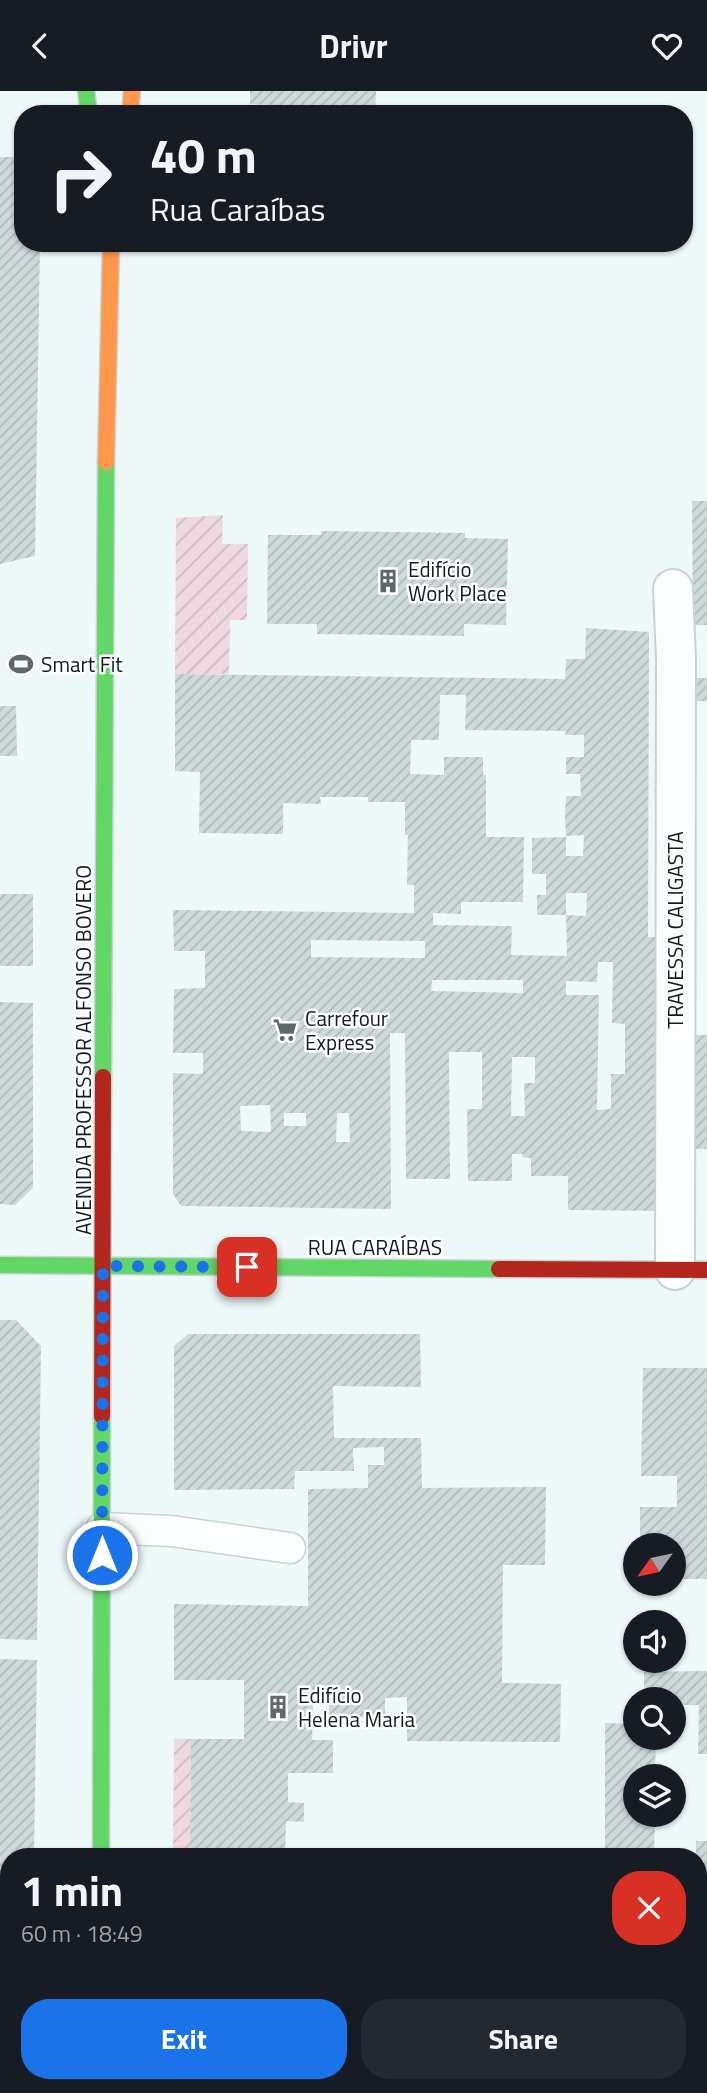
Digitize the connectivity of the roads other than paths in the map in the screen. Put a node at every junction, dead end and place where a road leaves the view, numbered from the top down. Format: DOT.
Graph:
graph roads {
  1 [pos="111,252"];
  2 [pos="673,589"];
  3 [pos="0,1265"];
  4 [pos="103,1266"];
  5 [pos="691,1270"];
  6 [pos="103,1528"];
  7 [pos="290,1548"];
  8 [pos="101,1848"];
  1 -- 4 [label="main road, AVENIDA PROFESSOR ALFONSO BOVERO"];
  2 -- 5 [label="street, TRAVESSA CALIGASTA"];
  3 -- 4 [label="main road, RUA CARAÍBAS"];
  4 -- 5 [label="main road, RUA CARAÍBAS"];
  4 -- 6 [label="main road, AVENIDA PROFESSOR ALFONSO BOVERO"];
  6 -- 7 [label="lane"];
  6 -- 8 [label="main road, AVENIDA PROFESSOR ALFONSO BOVERO"];
}
